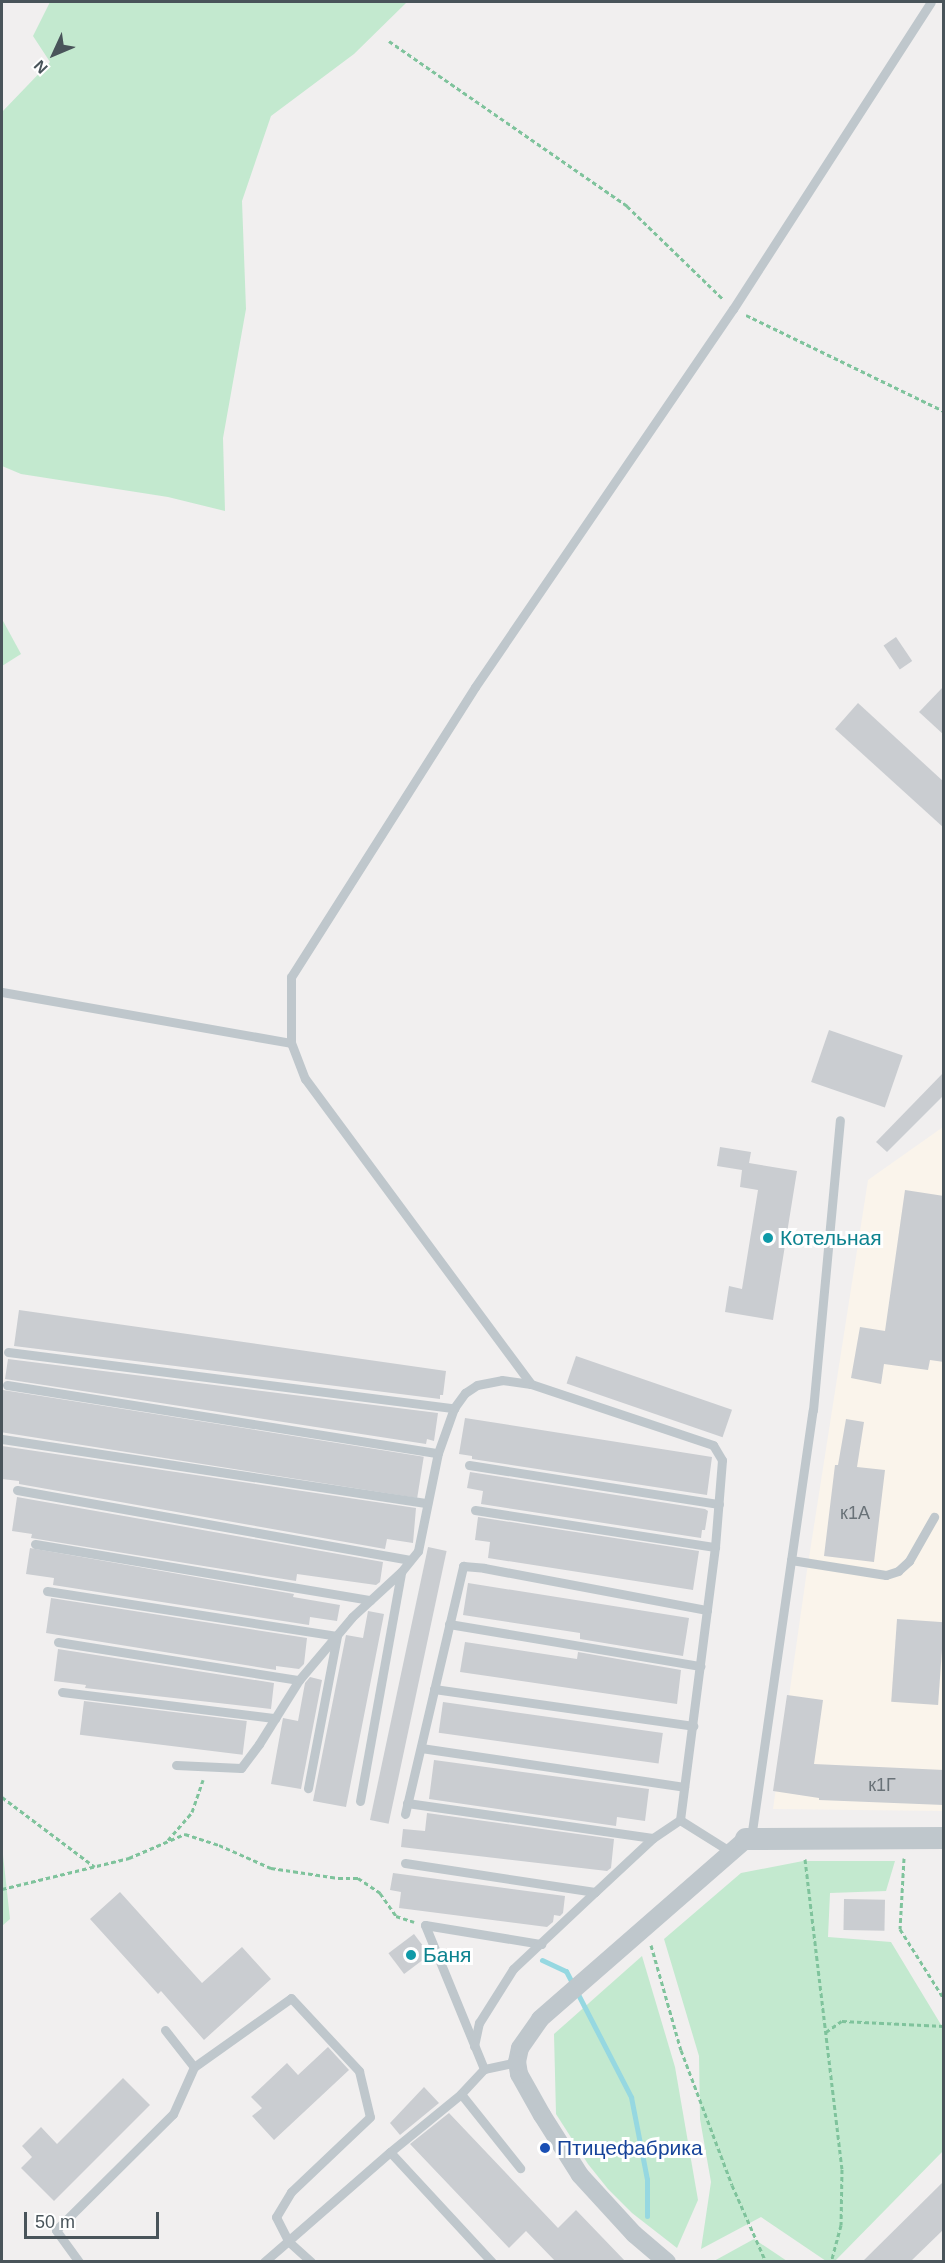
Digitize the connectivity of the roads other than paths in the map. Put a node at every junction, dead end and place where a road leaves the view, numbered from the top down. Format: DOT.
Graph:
graph roads {
  1 [pos="931,2"];
  2 [pos="2,992"];
  3 [pos="291,1043"];
  4 [pos="840,1120"];
  5 [pos="8,1352"];
  6 [pos="531,1384"];
  7 [pos="7,1385"];
  8 [pos="454,1408"];
  9 [pos="2,1439"];
  10 [pos="438,1453"];
  11 [pos="469,1465"];
  12 [pos="17,1490"];
  13 [pos="427,1503"];
  14 [pos="719,1504"];
  15 [pos="476,1510"];
  16 [pos="934,1517"];
  17 [pos="35,1544"];
  18 [pos="715,1547"];
  19 [pos="409,1560"];
  20 [pos="791,1560"];
  21 [pos="401,1572"];
  22 [pos="47,1592"];
  23 [pos="370,1600"];
  24 [pos="707,1610"];
  25 [pos="449,1624"];
  26 [pos="337,1636"];
  27 [pos="58,1642"];
  28 [pos="700,1666"];
  29 [pos="298,1680"];
  30 [pos="434,1689"];
  31 [pos="62,1692"];
  32 [pos="275,1718"];
  33 [pos="693,1726"];
  34 [pos="421,1748"];
  35 [pos="176,1766"];
  36 [pos="684,1787"];
  37 [pos="308,1788"];
  38 [pos="360,1801"];
  39 [pos="407,1803"];
  40 [pos="405,1814"];
  41 [pos="680,1820"];
  42 [pos="654,1838"];
  43 [pos="944,1838"];
  44 [pos="743,1844"];
  45 [pos="405,1863"];
  46 [pos="596,1892"];
  47 [pos="541,1944"];
  48 [pos="165,2030"];
  49 [pos="474,2046"];
  50 [pos="517,2062"];
  51 [pos="194,2067"];
  52 [pos="484,2068"];
  53 [pos="461,2094"];
  54 [pos="390,2152"];
  55 [pos="520,2168"];
  56 [pos="288,2241"];
  57 [pos="79,2262"];
  58 [pos="264,2262"];
  59 [pos="311,2262"];
  60 [pos="492,2262"];
  61 [pos="667,2262"];
  1 -- 3 [label="lane"];
  2 -- 3 [label="lane"];
  3 -- 6 [label="lane"];
  4 -- 20 [label="lane"];
  5 -- 8 [label="lane"];
  6 -- 8 [label="lane"];
  6 -- 14 [label="lane"];
  7 -- 10 [label="lane"];
  8 -- 10 [label="lane"];
  9 -- 13 [label="lane"];
  10 -- 13 [label="lane"];
  11 -- 14 [label="lane"];
  12 -- 19 [label="lane"];
  13 -- 19 [label="lane"];
  14 -- 18 [label="lane"];
  15 -- 18 [label="lane"];
  16 -- 20 [label="lane"];
  17 -- 23 [label="lane"];
  18 -- 24 [label="lane"];
  19 -- 21 [label="lane"];
  20 -- 44 [label="lane"];
  21 -- 23 [label="lane"];
  21 -- 38 [label="lane"];
  22 -- 26 [label="lane"];
  23 -- 26 [label="lane"];
  24 -- 25 [label="lane"];
  24 -- 28 [label="lane"];
  25 -- 28 [label="lane"];
  25 -- 30 [label="lane"];
  26 -- 29 [label="lane"];
  26 -- 37 [label="lane"];
  27 -- 29 [label="lane"];
  28 -- 33 [label="lane"];
  29 -- 32 [label="lane"];
  30 -- 33 [label="lane"];
  30 -- 34 [label="lane"];
  31 -- 32 [label="lane"];
  32 -- 35 [label="lane"];
  33 -- 36 [label="lane"];
  34 -- 36 [label="lane"];
  34 -- 39 [label="lane"];
  36 -- 41 [label="lane"];
  39 -- 40 [label="lane"];
  39 -- 42 [label="lane"];
  41 -- 42 [label="lane"];
  41 -- 44 [label="lane"];
  42 -- 46 [label="lane"];
  43 -- 44 [label="street"];
  44 -- 50 [label="street"];
  45 -- 46 [label="lane"];
  46 -- 47 [label="lane"];
  47 -- 49 [label="lane"];
  47 -- 49 [label="lane"];
  48 -- 51 [label="lane"];
  49 -- 52 [label="lane"];
  50 -- 52 [label="lane"];
  50 -- 61 [label="street"];
  51 -- 56 [label="lane"];
  51 -- 57 [label="lane"];
  52 -- 53 [label="lane"];
  53 -- 54 [label="lane"];
  53 -- 55 [label="lane"];
  54 -- 56 [label="lane"];
  54 -- 60 [label="lane"];
  56 -- 58 [label="lane"];
  56 -- 59 [label="lane"];
}
